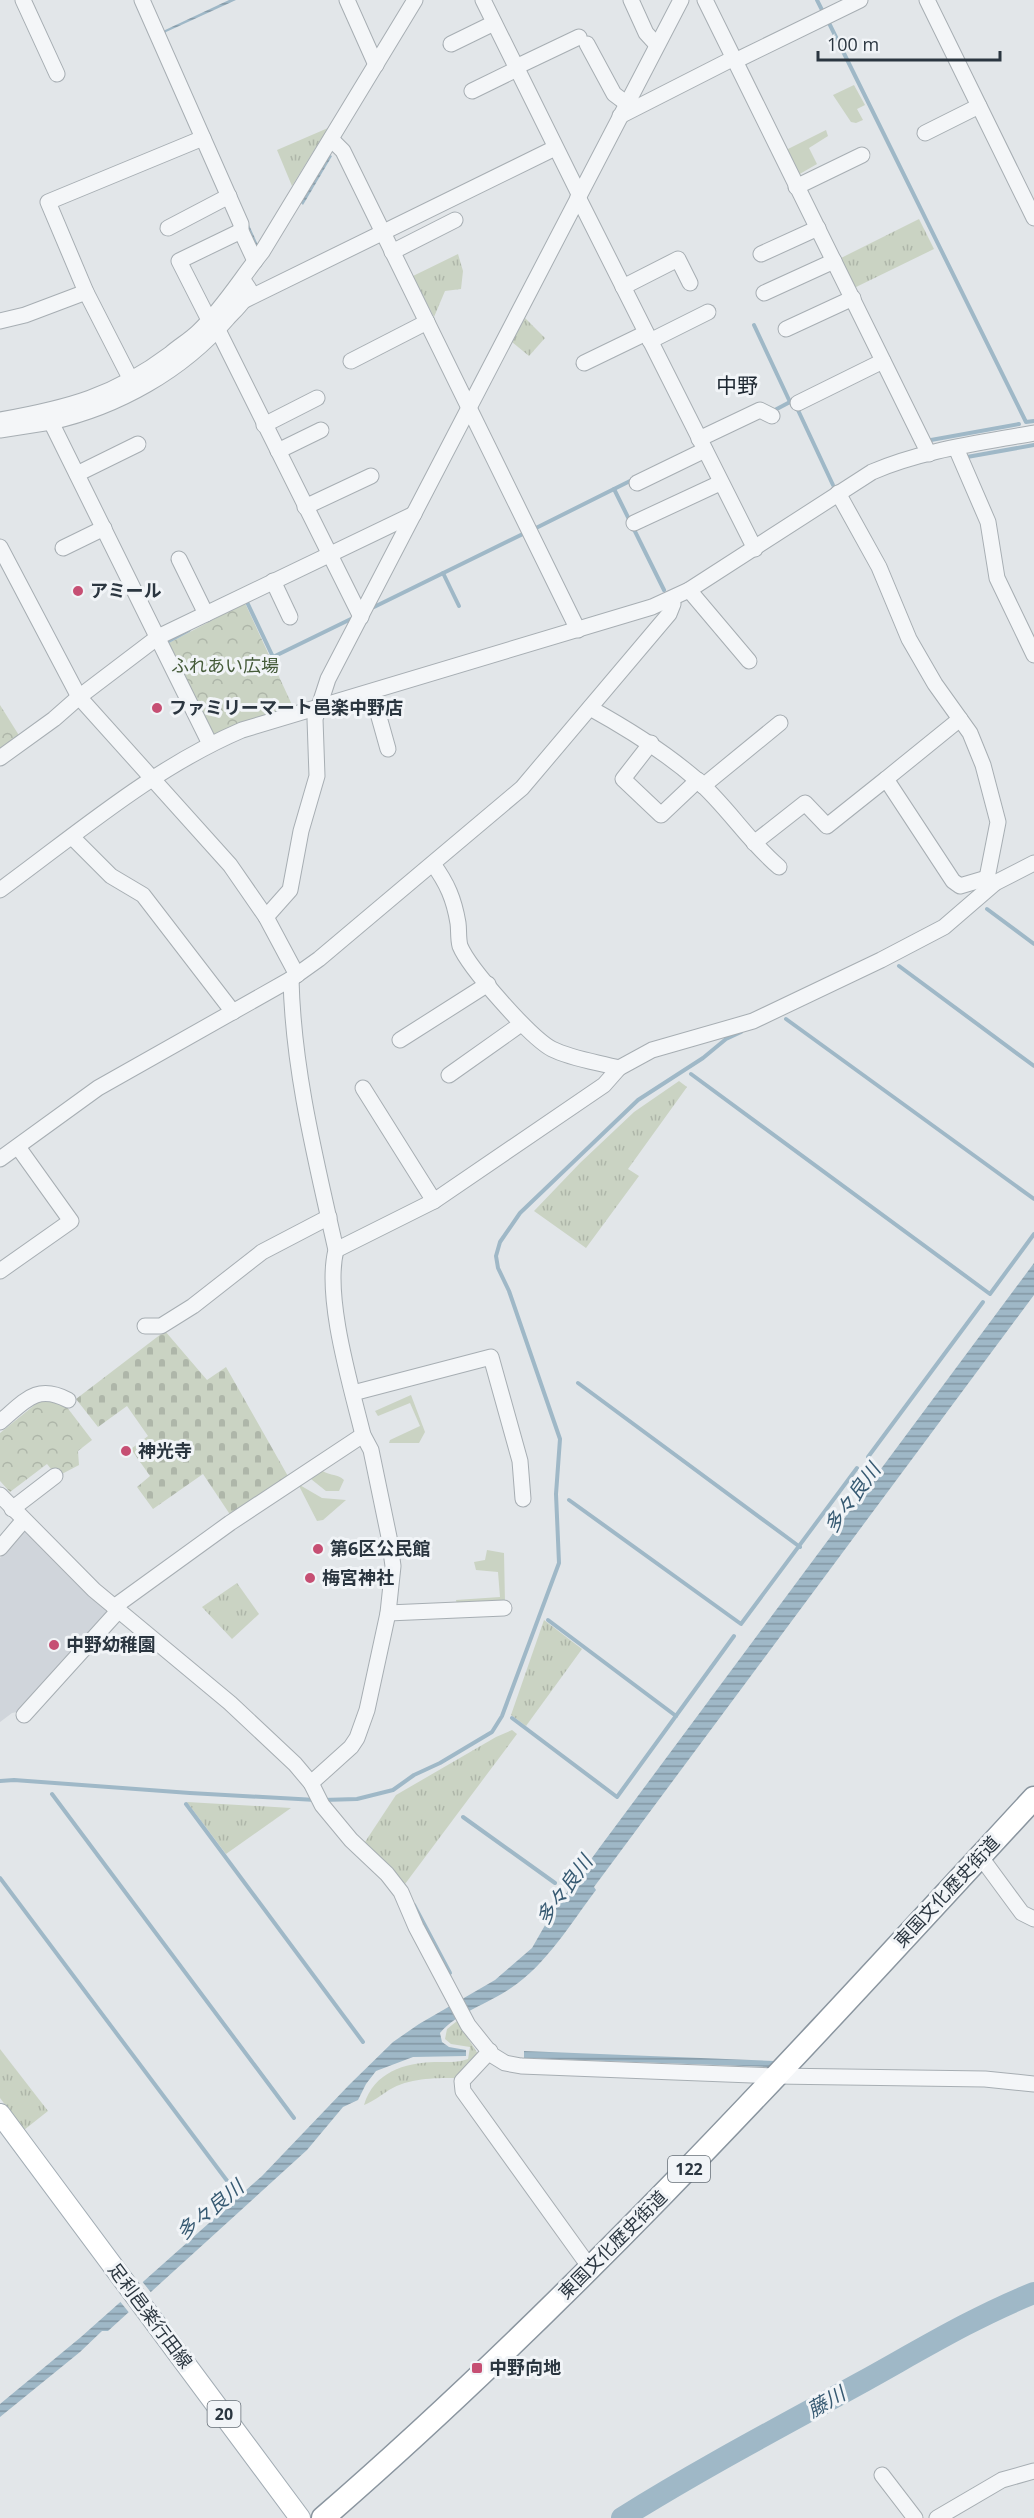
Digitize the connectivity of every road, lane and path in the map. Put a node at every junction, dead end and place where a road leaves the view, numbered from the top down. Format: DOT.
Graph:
graph roads {
  1 [pos="22,0"];
  2 [pos="142,0"];
  3 [pos="347,0"];
  4 [pos="415,0"];
  5 [pos="483,0"];
  6 [pos="630,0"];
  7 [pos="681,0"];
  8 [pos="705,0"];
  9 [pos="860,0"];
  10 [pos="927,0"];
  11 [pos="494,23"];
  12 [pos="451,44"];
  13 [pos="657,45"];
  14 [pos="734,60"];
  15 [pos="376,65"];
  16 [pos="516,68"];
  17 [pos="57,74"];
  18 [pos="472,91"];
  19 [pos="979,106"];
  20 [pos="623,109"];
  21 [pos="925,133"];
  22 [pos="203,138"];
  23 [pos="331,139"];
  24 [pos="555,148"];
  25 [pos="862,155"];
  26 [pos="796,187"];
  27 [pos="229,196"];
  28 [pos="579,196"];
  29 [pos="1034,218"];
  30 [pos="455,220"];
  31 [pos="168,228"];
  32 [pos="818,228"];
  33 [pos="241,231"];
  34 [pos="383,233"];
  35 [pos="392,252"];
  36 [pos="761,254"];
  37 [pos="255,261"];
  38 [pos="834,261"];
  39 [pos="243,280"];
  40 [pos="690,283"];
  41 [pos="623,287"];
  42 [pos="86,292"];
  43 [pos="764,293"];
  44 [pos="853,298"];
  45 [pos="243,302"];
  46 [pos="708,312"];
  47 [pos="0,321"];
  48 [pos="427,322"];
  49 [pos="213,325"];
  50 [pos="786,329"];
  51 [pos="648,337"];
  52 [pos="351,361"];
  53 [pos="884,361"];
  54 [pos="584,363"];
  55 [pos="131,380"];
  56 [pos="317,398"];
  57 [pos="798,403"];
  58 [pos="469,409"];
  59 [pos="772,416"];
  60 [pos="0,420"];
  61 [pos="51,422"];
  62 [pos="264,424"];
  63 [pos="0,430"];
  64 [pos="321,430"];
  65 [pos="1034,433"];
  66 [pos="138,444"];
  67 [pos="702,444"];
  68 [pos="956,448"];
  69 [pos="278,452"];
  70 [pos="929,454"];
  71 [pos="77,474"];
  72 [pos="371,476"];
  73 [pos="637,483"];
  74 [pos="720,483"];
  75 [pos="838,493"];
  76 [pos="305,507"];
  77 [pos="414,514"];
  78 [pos="634,523"];
  79 [pos="104,528"];
  80 [pos="0,547"];
  81 [pos="63,548"];
  82 [pos="754,549"];
  83 [pos="328,554"];
  84 [pos="179,559"];
  85 [pos="273,581"];
  86 [pos="689,590"];
  87 [pos="672,599"];
  88 [pos="206,614"];
  89 [pos="290,617"];
  90 [pos="361,617"];
  91 [pos="578,630"];
  92 [pos="158,637"];
  93 [pos="1034,655"];
  94 [pos="749,661"];
  95 [pos="372,692"];
  96 [pos="79,697"];
  97 [pos="590,708"];
  98 [pos="318,709"];
  99 [pos="960,719"];
  100 [pos="780,723"];
  101 [pos="651,743"];
  102 [pos="210,744"];
  103 [pos="388,749"];
  104 [pos="0,758"];
  105 [pos="152,778"];
  106 [pos="886,779"];
  107 [pos="701,783"];
  108 [pos="72,837"];
  109 [pos="754,843"];
  110 [pos="1034,863"];
  111 [pos="433,864"];
  112 [pos="779,867"];
  113 [pos="991,880"];
  114 [pos="0,890"];
  115 [pos="266,917"];
  116 [pos="294,977"];
  117 [pos="488,984"];
  118 [pos="234,1012"];
  119 [pos="521,1024"];
  120 [pos="400,1040"];
  121 [pos="619,1068"];
  122 [pos="449,1075"];
  123 [pos="363,1088"];
  124 [pos="18,1147"];
  125 [pos="0,1159"];
  126 [pos="434,1201"];
  127 [pos="329,1217"];
  128 [pos="336,1250"];
  129 [pos="0,1272"];
  130 [pos="145,1326"];
  131 [pos="353,1393"];
  132 [pos="68,1400"];
  133 [pos="0,1422"];
  134 [pos="363,1435"];
  135 [pos="56,1476"];
  136 [pos="0,1495"];
  137 [pos="523,1499"];
  138 [pos="12,1509"];
  139 [pos="23,1521"];
  140 [pos="0,1548"];
  141 [pos="117,1608"];
  142 [pos="504,1608"];
  143 [pos="388,1613"];
  144 [pos="24,1715"];
  145 [pos="311,1783"];
  146 [pos="1034,1798"];
  147 [pos="980,1856"];
  148 [pos="1034,1919"];
  149 [pos="490,2051"];
  150 [pos="776,2076"];
  151 [pos="1034,2084"];
  152 [pos="0,2114"];
  153 [pos="591,2269"];
  154 [pos="1034,2471"];
  155 [pos="882,2475"];
  156 [pos="300,2518"];
  157 [pos="323,2518"];
  158 [pos="915,2518"];
  159 [pos="937,2518"];
  1 -- 17 [label="street"];
  2 -- 22 [label="street"];
  3 -- 15 [label="street"];
  4 -- 15 [label="street"];
  5 -- 11 [label="street"];
  6 -- 13 [label="street"];
  7 -- 13 [label="street"];
  8 -- 14 [label="street"];
  9 -- 14 [label="street"];
  10 -- 19 [label="street"];
  11 -- 12 [label="street"];
  11 -- 16 [label="street"];
  13 -- 20 [label="street"];
  14 -- 20 [label="street"];
  14 -- 26 [label="street"];
  15 -- 23 [label="street"];
  16 -- 18 [label="street"];
  16 -- 20 [label="street"];
  16 -- 24 [label="street"];
  19 -- 21 [label="street"];
  19 -- 29 [label="street"];
  20 -- 28 [label="street"];
  22 -- 27 [label="street"];
  22 -- 42 [label="street"];
  23 -- 34 [label="street"];
  23 -- 37 [label="street"];
  24 -- 28 [label="street"];
  24 -- 34 [label="street"];
  25 -- 26 [label="street"];
  26 -- 32 [label="street"];
  27 -- 31 [label="street"];
  27 -- 33 [label="street"];
  28 -- 41 [label="street"];
  28 -- 58 [label="street"];
  30 -- 35 [label="street"];
  32 -- 36 [label="street"];
  32 -- 38 [label="street"];
  33 -- 37 [label="street"];
  33 -- 49 [label="street"];
  34 -- 35 [label="street"];
  34 -- 45 [label="street"];
  35 -- 48 [label="street"];
  37 -- 39 [label="street"];
  38 -- 43 [label="street"];
  38 -- 44 [label="street"];
  39 -- 45 [label="street"];
  39 -- 49 [label="street"];
  40 -- 41 [label="street"];
  41 -- 51 [label="street"];
  42 -- 47 [label="street"];
  42 -- 55 [label="street"];
  44 -- 50 [label="street"];
  44 -- 53 [label="street"];
  45 -- 49 [label="street"];
  46 -- 51 [label="street"];
  48 -- 52 [label="street"];
  48 -- 58 [label="street"];
  49 -- 55 [label="street"];
  49 -- 61 [label="street"];
  49 -- 62 [label="street"];
  51 -- 54 [label="street"];
  51 -- 67 [label="street"];
  53 -- 57 [label="street"];
  53 -- 70 [label="street"];
  55 -- 60 [label="street"];
  56 -- 62 [label="street"];
  58 -- 77 [label="street"];
  58 -- 91 [label="street"];
  59 -- 67 [label="street"];
  61 -- 63 [label="street"];
  61 -- 71 [label="street"];
  62 -- 69 [label="street"];
  64 -- 69 [label="street"];
  65 -- 68 [label="street"];
  66 -- 71 [label="street"];
  67 -- 73 [label="street"];
  67 -- 74 [label="street"];
  68 -- 70 [label="street"];
  68 -- 93 [label="street"];
  69 -- 76 [label="street"];
  70 -- 75 [label="street"];
  71 -- 79 [label="street"];
  72 -- 76 [label="street"];
  74 -- 78 [label="street"];
  74 -- 82 [label="street"];
  75 -- 82 [label="street"];
  75 -- 99 [label="street"];
  76 -- 83 [label="street"];
  77 -- 83 [label="street"];
  77 -- 90 [label="street"];
  79 -- 81 [label="street"];
  79 -- 92 [label="street"];
  80 -- 96 [label="street"];
  82 -- 86 [label="street"];
  83 -- 85 [label="street"];
  83 -- 90 [label="street"];
  84 -- 88 [label="street"];
  85 -- 88 [label="street"];
  85 -- 89 [label="street"];
  86 -- 87 [label="street"];
  86 -- 94 [label="street"];
  87 -- 91 [label="street"];
  87 -- 97 [label="street"];
  88 -- 92 [label="street"];
  90 -- 98 [label="street"];
  91 -- 95 [label="street"];
  92 -- 96 [label="street"];
  92 -- 102 [label="street"];
  95 -- 98 [label="street"];
  95 -- 103 [label="street"];
  96 -- 104 [label="street"];
  96 -- 105 [label="street"];
  97 -- 101 [label="street"];
  97 -- 111 [label="street"];
  98 -- 102 [label="street"];
  98 -- 115 [label="street"];
  99 -- 106 [label="street"];
  99 -- 113 [label="street"];
  100 -- 107 [label="street"];
  101 -- 107 [label="street"];
  101 -- 107 [label="street"];
  102 -- 105 [label="street"];
  105 -- 108 [label="street"];
  105 -- 115 [label="street"];
  106 -- 109 [label="street"];
  106 -- 113 [label="street"];
  107 -- 109 [label="street"];
  108 -- 114 [label="street"];
  108 -- 118 [label="street"];
  109 -- 112 [label="street"];
  110 -- 113 [label="street"];
  111 -- 116 [label="street"];
  111 -- 117 [label="street"];
  113 -- 121 [label="street"];
  115 -- 116 [label="street"];
  116 -- 118 [label="street"];
  116 -- 127 [label="street"];
  117 -- 119 [label="street"];
  117 -- 120 [label="street"];
  118 -- 124 [label="street"];
  119 -- 121 [label="street"];
  119 -- 122 [label="street"];
  121 -- 126 [label="street"];
  123 -- 126 [label="street"];
  124 -- 125 [label="street"];
  124 -- 129 [label="street"];
  126 -- 128 [label="street"];
  127 -- 128 [label="street"];
  127 -- 130 [label="street"];
  128 -- 131 [label="street"];
  131 -- 134 [label="street"];
  131 -- 137 [label="street"];
  132 -- 133 [label="street"];
  134 -- 141 [label="street"];
  134 -- 143 [label="street"];
  135 -- 138 [label="street"];
  136 -- 138 [label="street"];
  138 -- 139 [label="street"];
  139 -- 140 [label="street"];
  139 -- 141 [label="street"];
  141 -- 144 [label="street"];
  141 -- 145 [label="street"];
  142 -- 143 [label="street"];
  143 -- 145 [label="street"];
  145 -- 149 [label="street"];
  146 -- 147 [label="highway, 東国文化歴史街道 / 122"];
  147 -- 148 [label="street"];
  147 -- 150 [label="highway, 東国文化歴史街道 / 122"];
  149 -- 150 [label="street"];
  149 -- 153 [label="street"];
  150 -- 151 [label="street"];
  150 -- 153 [label="highway, 東国文化歴史街道 / 122"];
  152 -- 156 [label="main road, 足利邑楽行田線 / 20"];
  153 -- 157 [label="highway, 東国文化歴史街道 / 122"];
  154 -- 159 [label="street"];
  155 -- 158 [label="street"];
}
